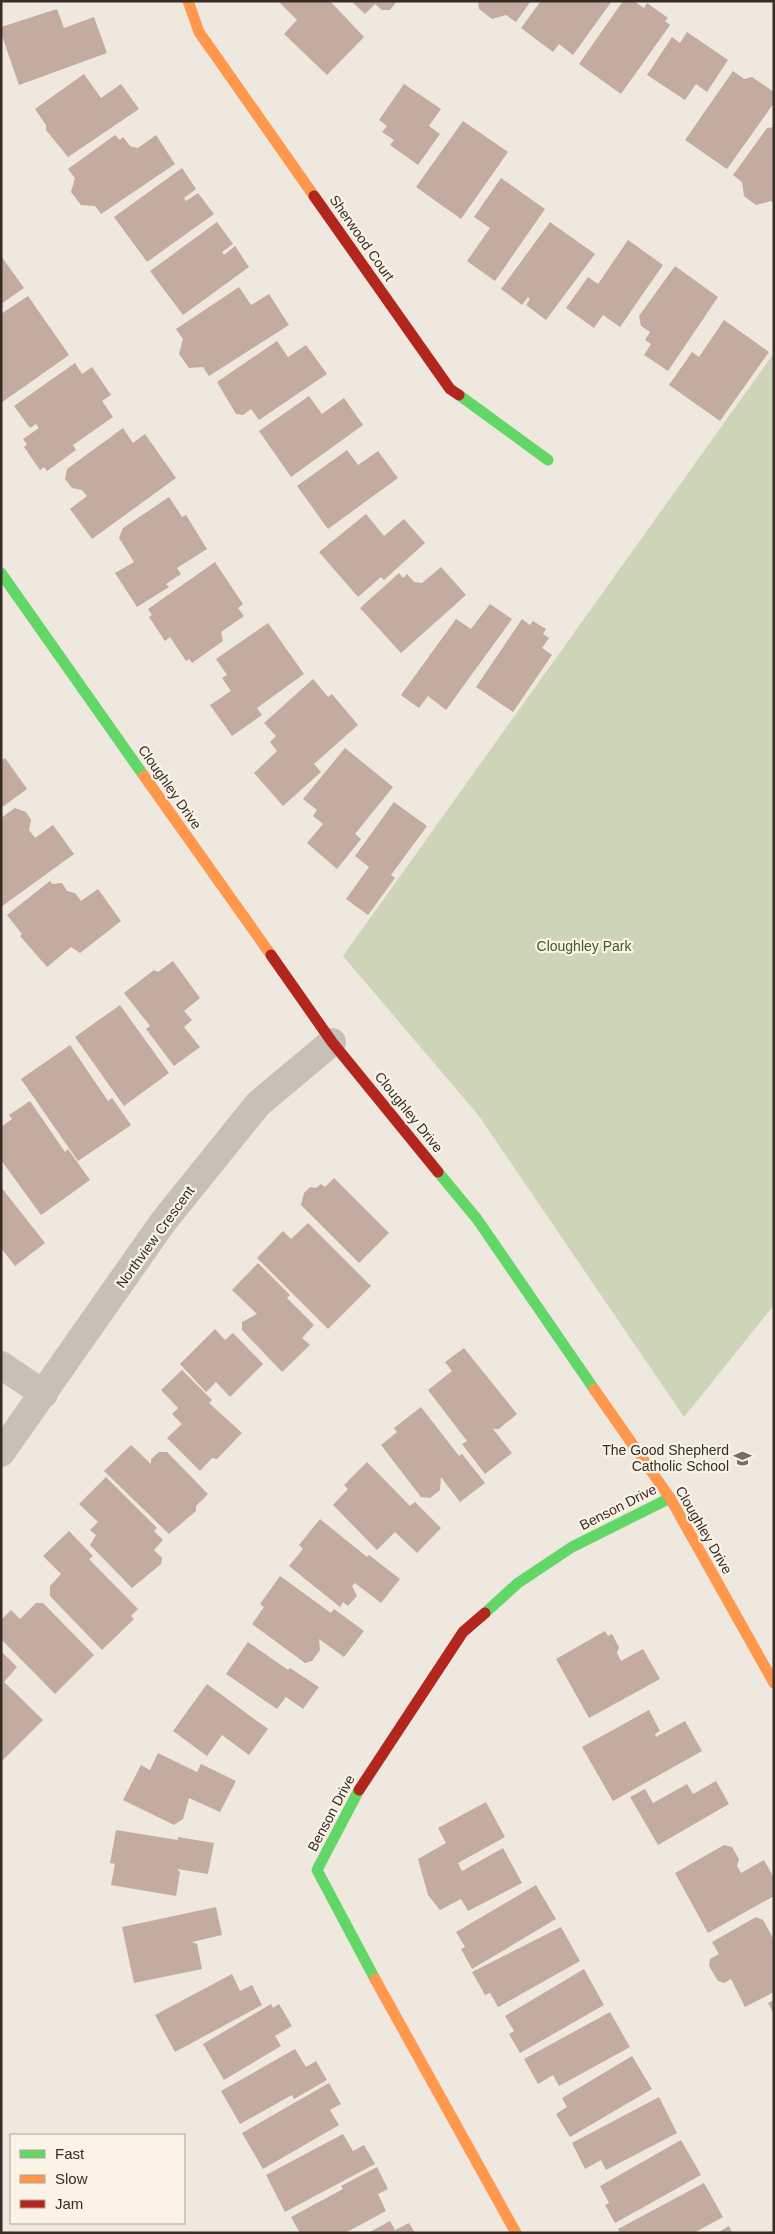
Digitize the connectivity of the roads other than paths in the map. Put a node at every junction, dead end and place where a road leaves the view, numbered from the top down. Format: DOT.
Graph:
graph roads {
  1 [pos="188,1"];
  2 [pos="548,460"];
  3 [pos="1,573"];
  4 [pos="332,1042"];
  5 [pos="1,1364"];
  6 [pos="44,1394"];
  7 [pos="1,1453"];
  8 [pos="670,1498"];
  9 [pos="774,1683"];
  10 [pos="516,2233"];
  1 -- 2 [label="street, Sherwood Court"];
  3 -- 4 [label="street, Cloughley Drive"];
  4 -- 6 [label="street, Northview Crescent"];
  4 -- 8 [label="street, Cloughley Drive"];
  5 -- 6 [label="street"];
  6 -- 7 [label="street, Northview Crescent"];
  8 -- 9 [label="street, Cloughley Drive"];
  8 -- 10 [label="street, Benson Drive"];
}
